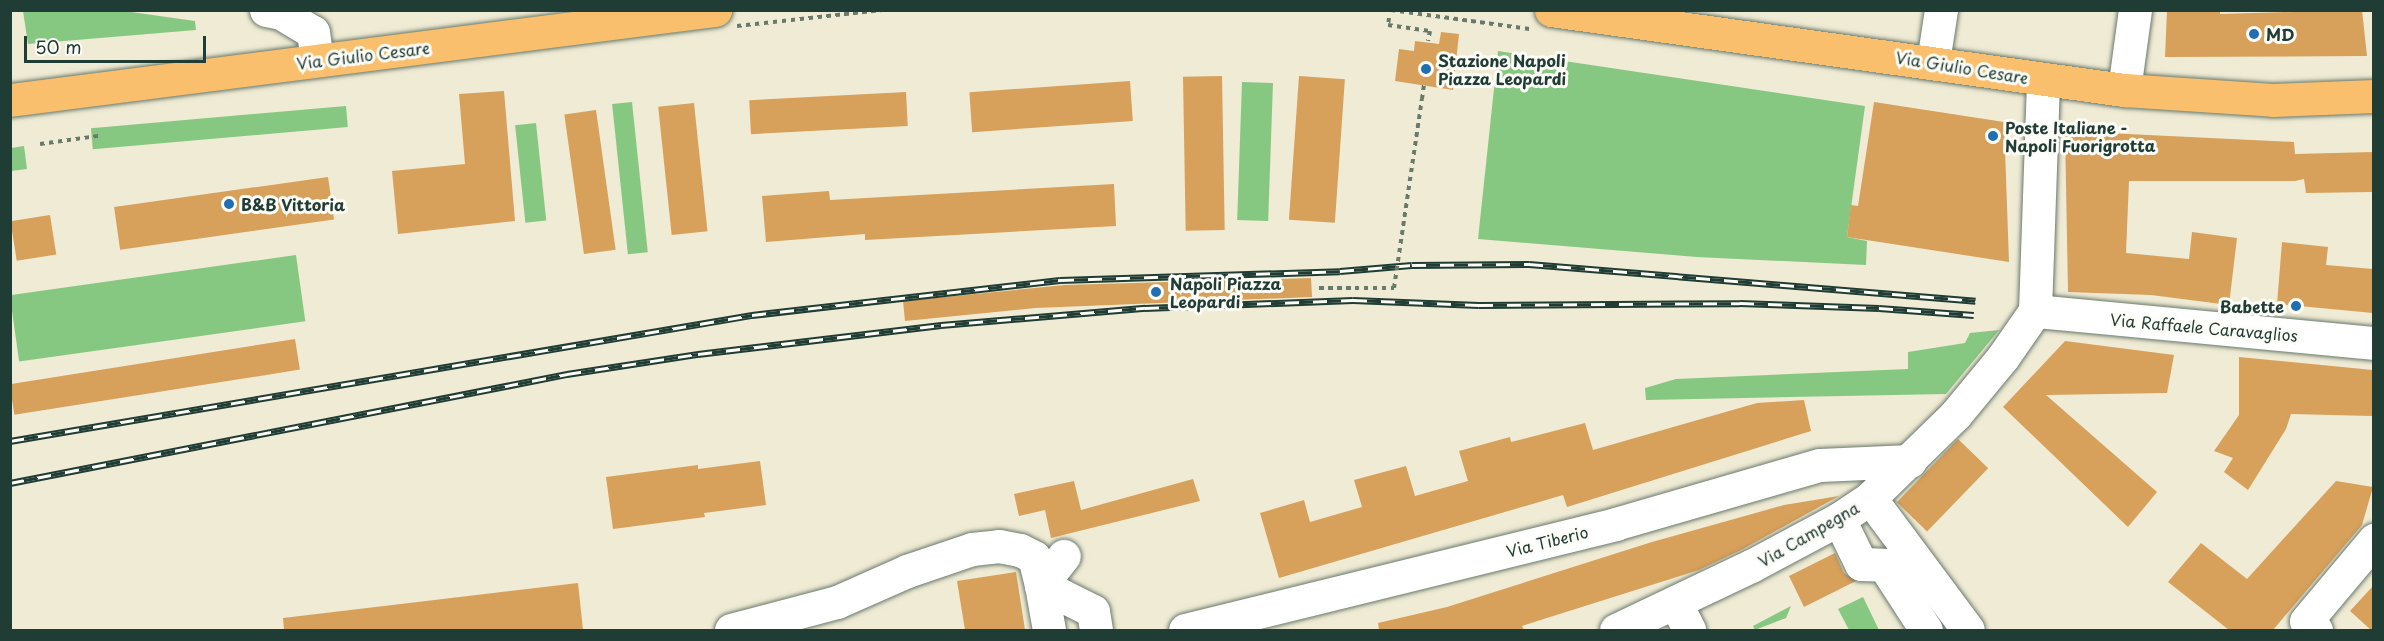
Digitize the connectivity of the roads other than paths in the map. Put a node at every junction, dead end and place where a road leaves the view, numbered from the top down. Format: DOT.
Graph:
graph roads {
  1 [pos="266,10"];
  2 [pos="715,10"];
  3 [pos="1551,10"];
  4 [pos="1941,10"];
  5 [pos="2135,10"];
  6 [pos="659,15"];
  7 [pos="1652,17"];
  8 [pos="315,34"];
  9 [pos="1934,62"];
  10 [pos="2043,80"];
  11 [pos="2124,90"];
  12 [pos="2373,96"];
  13 [pos="10,100"];
  14 [pos="2035,311"];
  15 [pos="2373,343"];
  16 [pos="1910,461"];
  17 [pos="1870,498"];
  18 [pos="1839,519"];
  19 [pos="2373,540"];
  20 [pos="1064,556"];
  21 [pos="1041,585"];
  22 [pos="1682,617"];
  23 [pos="730,630"];
  24 [pos="1049,630"];
  25 [pos="1096,630"];
  26 [pos="1185,630"];
  27 [pos="1616,630"];
  28 [pos="1926,630"];
  29 [pos="1968,630"];
  30 [pos="2316,630"];
  1 -- 8 [label="street"];
  2 -- 6 [label="main road, Via Giulio Cesare"];
  3 -- 7 [label="main road, Via Giulio Cesare"];
  4 -- 9 [label="street"];
  5 -- 11 [label="street"];
  6 -- 8 [label="main road, Via Giulio Cesare"];
  7 -- 9 [label="main road, Via Giulio Cesare"];
  8 -- 13 [label="main road, Via Giulio Cesare"];
  9 -- 10 [label="main road, Via Giulio Cesare"];
  10 -- 11 [label="main road, Via Giulio Cesare"];
  10 -- 14 [label="street"];
  11 -- 12 [label="main road, Via Giulio Cesare"];
  14 -- 15 [label="street, Via Raffaele Caravaglios"];
  14 -- 16 [label="street, Via Campegna"];
  16 -- 17 [label="street, Via Campegna"];
  16 -- 26 [label="street, Via Tiberio"];
  17 -- 18 [label="street, Via Campegna"];
  17 -- 29 [label="street"];
  18 -- 22 [label="street, Via Campegna"];
  18 -- 28 [label="street"];
  19 -- 30 [label="street"];
  20 -- 21 [label="street"];
  21 -- 23 [label="street"];
  21 -- 24 [label="street"];
  21 -- 25 [label="street"];
  22 -- 27 [label="street, Via Campegna"];
}
